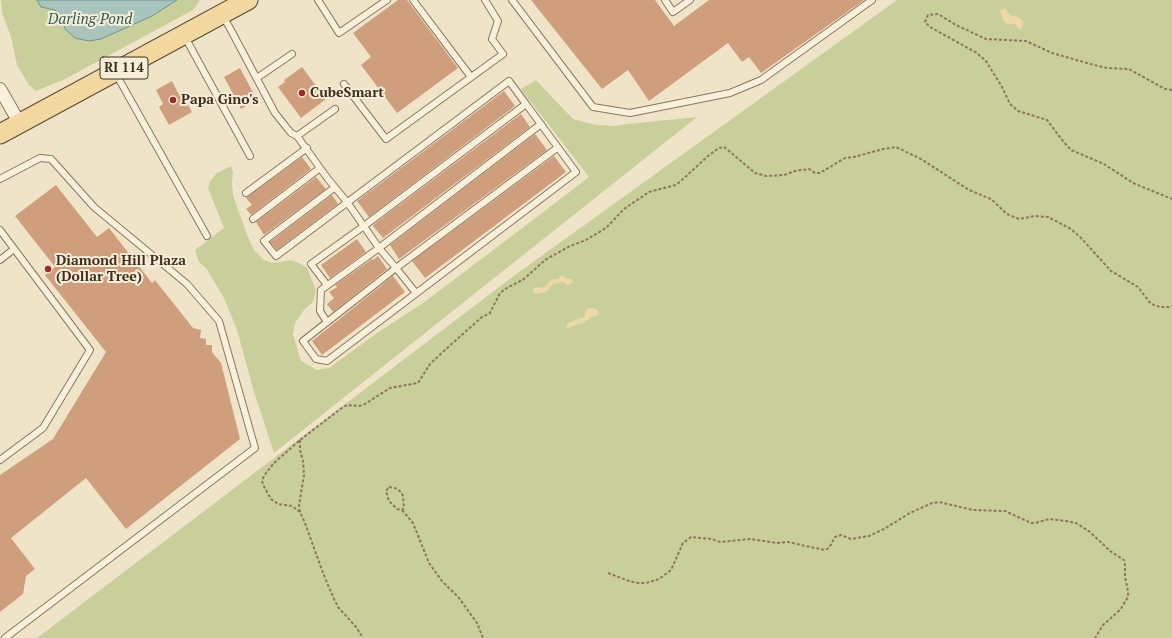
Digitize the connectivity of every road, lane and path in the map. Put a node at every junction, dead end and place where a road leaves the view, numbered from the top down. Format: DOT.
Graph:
graph roads {
  1 [pos="248,0"];
  2 [pos="318,0"];
  3 [pos="387,0"];
  4 [pos="413,0"];
  5 [pos="485,0"];
  6 [pos="512,0"];
  7 [pos="665,0"];
  8 [pos="690,0"];
  9 [pos="872,0"];
  10 [pos="222,15"];
  11 [pos="184,35"];
  12 [pos="292,54"];
  13 [pos="116,72"];
  14 [pos="257,78"];
  15 [pos="471,78"];
  16 [pos="344,84"];
  17 [pos="0,89"];
  18 [pos="1172,90"];
  19 [pos="526,104"];
  20 [pos="335,109"];
  21 [pos="20,124"];
  22 [pos="541,124"];
  23 [pos="0,134"];
  24 [pos="298,136"];
  25 [pos="306,148"];
  26 [pos="557,148"];
  27 [pos="250,156"];
  28 [pos="320,168"];
  29 [pos="0,179"];
  30 [pos="334,188"];
  31 [pos="246,193"];
  32 [pos="1172,199"];
  33 [pos="347,202"];
  34 [pos="253,219"];
  35 [pos="364,226"];
  36 [pos="0,230"];
  37 [pos="207,236"];
  38 [pos="379,248"];
  39 [pos="14,249"];
  40 [pos="0,260"];
  41 [pos="396,268"];
  42 [pos="327,285"];
  43 [pos="416,293"];
  44 [pos="1172,306"];
  45 [pos="327,322"];
  46 [pos="300,440"];
  47 [pos="0,460"];
  48 [pos="402,510"];
  49 [pos="300,512"];
  50 [pos="608,573"];
  51 [pos="5,638"];
  52 [pos="363,638"];
  53 [pos="483,638"];
  54 [pos="1095,638"];
  1 -- 10 [label="main road, RI 114"];
  2 -- 3 [label="lane"];
  4 -- 15 [label="lane"];
  5 -- 15 [label="lane"];
  6 -- 9 [label="lane"];
  7 -- 8 [label="lane"];
  10 -- 11 [label="main road, RI 114"];
  10 -- 14 [label="lane"];
  11 -- 13 [label="main road, RI 114"];
  11 -- 27 [label="lane"];
  12 -- 14 [label="lane"];
  13 -- 21 [label="main road, RI 114"];
  13 -- 37 [label="lane"];
  14 -- 24 [label="lane"];
  15 -- 16 [label="lane"];
  17 -- 21 [label="street"];
  18 -- 32 [label="path"];
  19 -- 22 [label="lane"];
  19 -- 33 [label="lane"];
  19 -- 35 [label="lane"];
  20 -- 24 [label="lane"];
  21 -- 23 [label="main road, RI 114"];
  22 -- 26 [label="lane"];
  22 -- 38 [label="lane"];
  24 -- 25 [label="lane"];
  25 -- 28 [label="lane"];
  25 -- 31 [label="lane"];
  26 -- 41 [label="lane"];
  26 -- 43 [label="lane"];
  28 -- 30 [label="lane"];
  28 -- 34 [label="lane"];
  29 -- 51 [label="lane"];
  30 -- 33 [label="lane"];
  30 -- 33 [label="lane"];
  33 -- 35 [label="lane"];
  35 -- 38 [label="lane"];
  35 -- 42 [label="lane"];
  36 -- 39 [label="lane"];
  38 -- 41 [label="lane"];
  38 -- 42 [label="lane"];
  39 -- 40 [label="lane"];
  39 -- 47 [label="lane"];
  41 -- 43 [label="lane"];
  41 -- 45 [label="lane"];
  42 -- 45 [label="lane"];
  43 -- 45 [label="lane"];
  44 -- 46 [label="path"];
  46 -- 49 [label="path"];
  46 -- 49 [label="path"];
  48 -- 48 [label="path"];
  48 -- 53 [label="path"];
  49 -- 52 [label="path"];
  50 -- 54 [label="path"];
}
